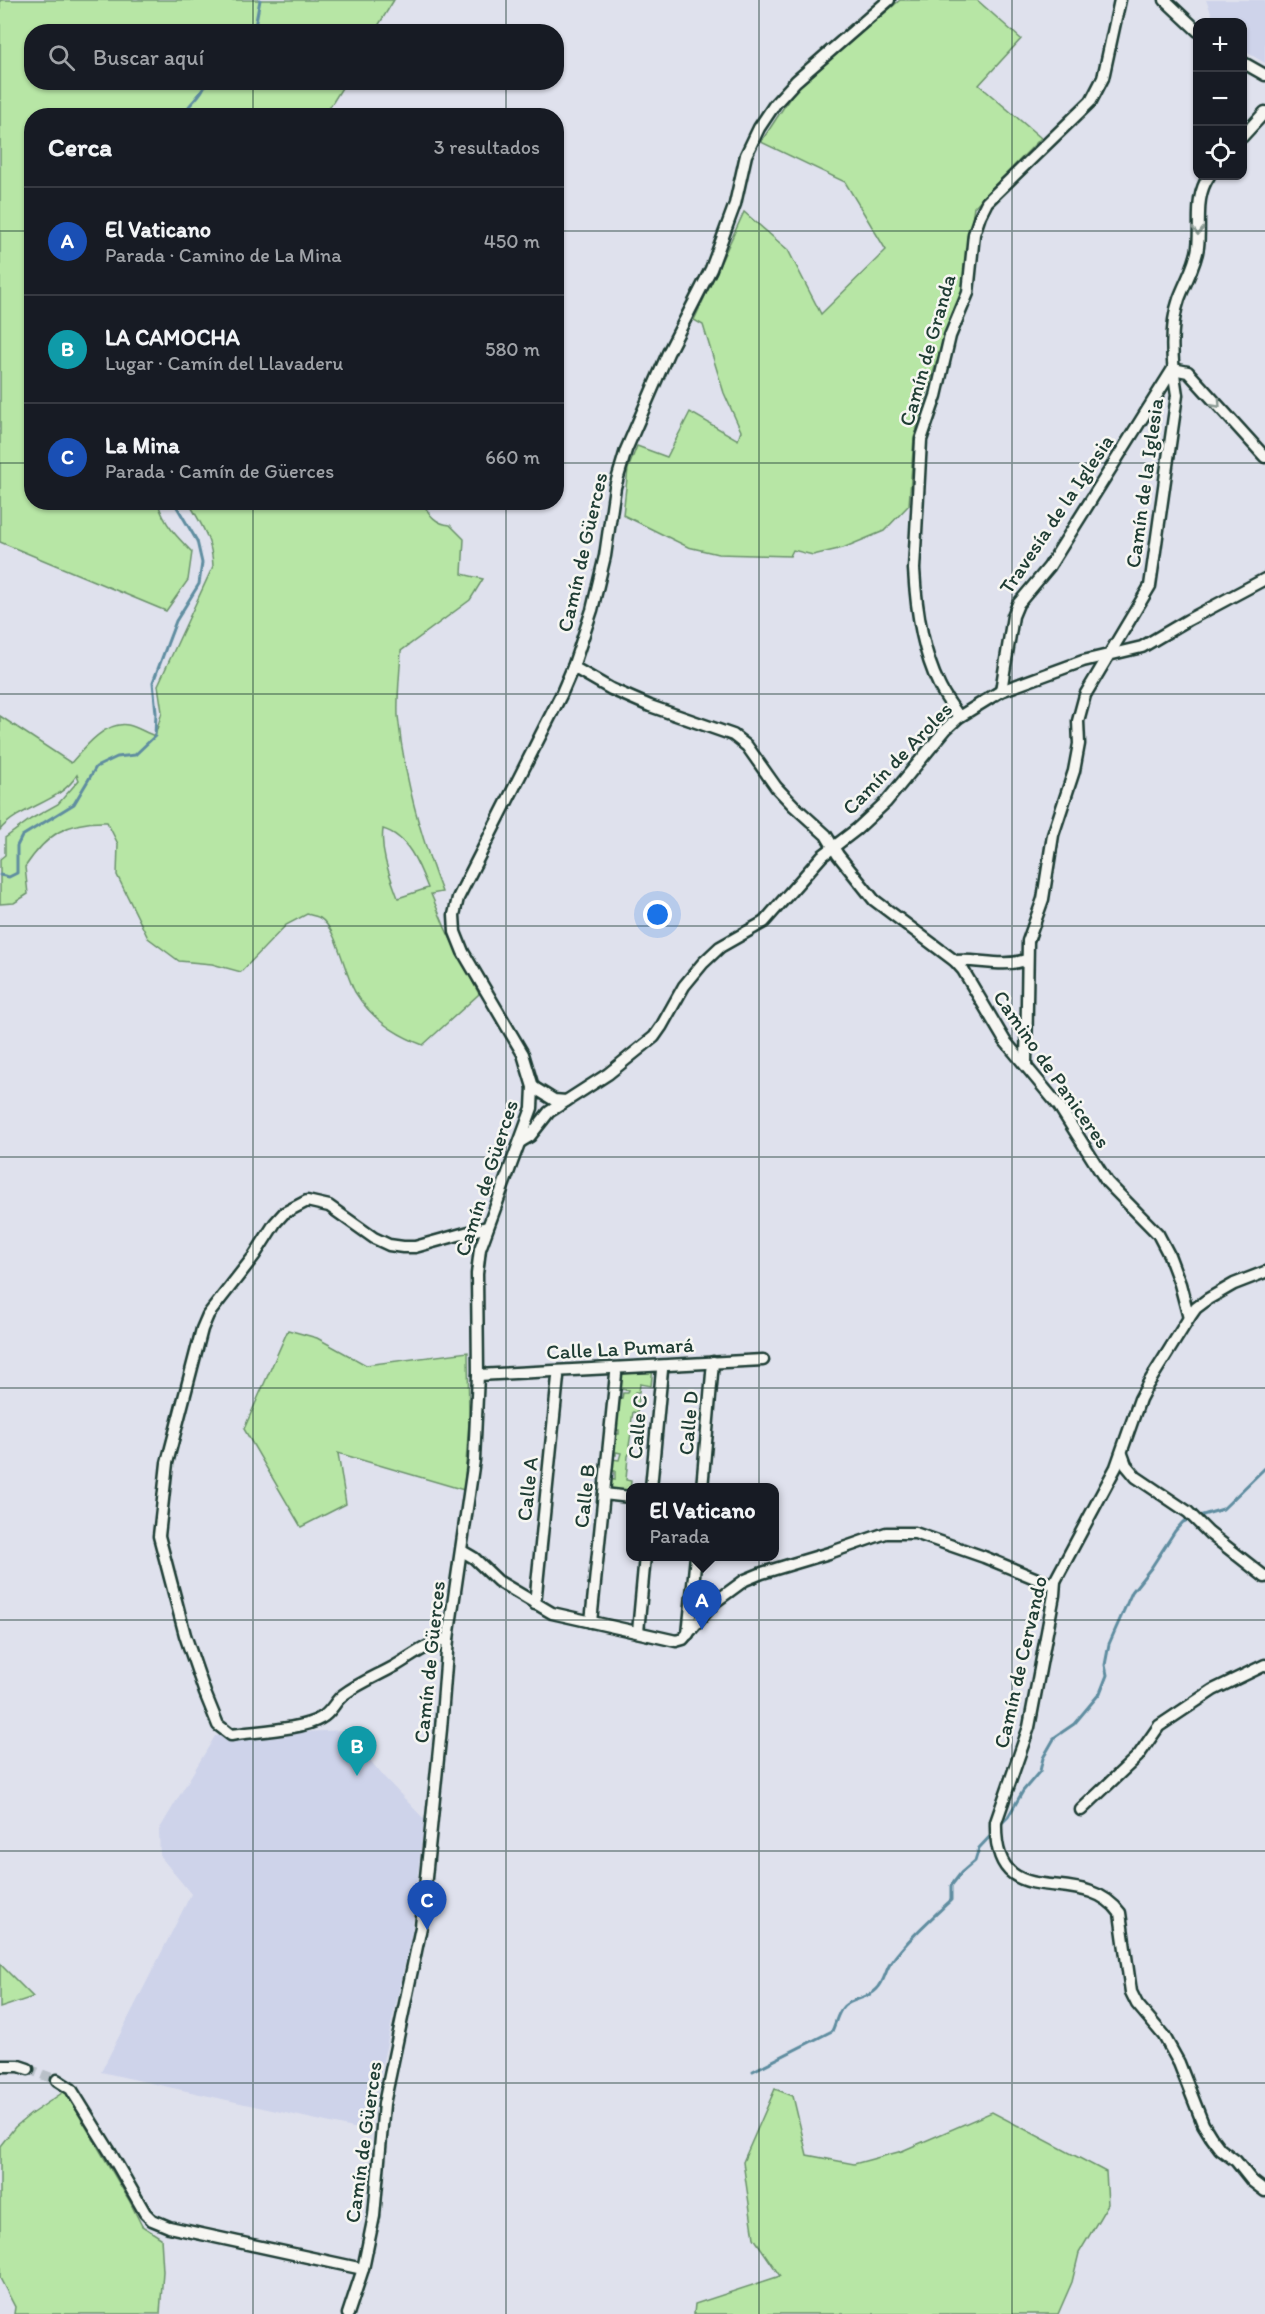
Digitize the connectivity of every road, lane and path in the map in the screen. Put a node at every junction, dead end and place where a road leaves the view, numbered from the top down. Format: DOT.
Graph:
graph roads {
  1 [pos="889,0"];
  2 [pos="1120,0"];
  3 [pos="1165,0"];
  4 [pos="1193,27"];
  5 [pos="1247,65"];
  6 [pos="1265,75"];
  7 [pos="1265,112"];
  8 [pos="1247,132"];
  9 [pos="1206,180"];
  10 [pos="1173,369"];
  11 [pos="1265,457"];
  12 [pos="1265,579"];
  13 [pos="1112,653"];
  14 [pos="573,667"];
  15 [pos="1001,691"];
  16 [pos="959,717"];
  17 [pos="833,847"];
  18 [pos="1026,960"];
  19 [pos="955,961"];
  20 [pos="1026,1064"];
  21 [pos="533,1087"];
  22 [pos="566,1101"];
  23 [pos="520,1142"];
  24 [pos="487,1227"];
  25 [pos="1265,1272"];
  26 [pos="1189,1318"];
  27 [pos="763,1360"];
  28 [pos="713,1362"];
  29 [pos="662,1370"];
  30 [pos="616,1374"];
  31 [pos="478,1375"];
  32 [pos="558,1377"];
  33 [pos="1122,1454"];
  34 [pos="651,1483"];
  35 [pos="702,1483"];
  36 [pos="604,1494"];
  37 [pos="626,1497"];
  38 [pos="462,1551"];
  39 [pos="645,1561"];
  40 [pos="696,1561"];
  41 [pos="1265,1577"];
  42 [pos="1055,1581"];
  43 [pos="535,1604"];
  44 [pos="591,1622"];
  45 [pos="638,1632"];
  46 [pos="688,1634"];
  47 [pos="448,1639"];
  48 [pos="1265,1665"];
  49 [pos="1081,1810"];
  50 [pos="0,2066"];
  51 [pos="28,2068"];
  52 [pos="57,2080"];
  53 [pos="1265,2191"];
  54 [pos="363,2269"];
  55 [pos="348,2314"];
  1 -- 14 [label="street, Camín de Güerces"];
  2 -- 16 [label="street, Camín de Granda"];
  3 -- 4 [label="street"];
  5 -- 6 [label="street"];
  7 -- 8 [label="street"];
  9 -- 10 [label="street, Camín de la Iglesia, one-way"];
  10 -- 11 [label="street, one-way"];
  10 -- 13 [label="street, Camín de la Iglesia"];
  10 -- 15 [label="street, Travesía de la Iglesia"];
  12 -- 13 [label="street, Camín de Aroles"];
  13 -- 15 [label="street, Camín de Aroles"];
  13 -- 18 [label="street, Camín de la Iglesia"];
  14 -- 17 [label="street, Camino de Paniceres"];
  14 -- 21 [label="street, Camín de Güerces"];
  15 -- 16 [label="street, Camín de Aroles"];
  16 -- 17 [label="street, Camín de Aroles"];
  17 -- 19 [label="street, Camino de Paniceres"];
  17 -- 22 [label="street, Camín de Aroles"];
  18 -- 19 [label="street"];
  18 -- 20 [label="street, Camín de la Iglesia"];
  19 -- 20 [label="street, Camino de Paniceres"];
  20 -- 26 [label="street, Camino de Paniceres"];
  21 -- 22 [label="street"];
  21 -- 23 [label="street, Camín de Güerces"];
  22 -- 23 [label="street, Camín de Aroles"];
  23 -- 24 [label="street, Camín de Güerces"];
  24 -- 31 [label="street, Camín de Güerces"];
  24 -- 47 [label="street"];
  25 -- 26 [label="street"];
  26 -- 33 [label="street"];
  27 -- 28 [label="street, Calle La Pumará"];
  28 -- 31 [label="street, Calle La Pumará"];
  28 -- 35 [label="street, Calle D"];
  29 -- 34 [label="street, Calle C"];
  30 -- 36 [label="street, Calle B"];
  31 -- 38 [label="street, Camín de Güerces"];
  32 -- 43 [label="street, Calle A"];
  33 -- 41 [label="street"];
  33 -- 42 [label="street, Camín de Cervando"];
  36 -- 37 [label="street"];
  36 -- 44 [label="street, Calle B"];
  38 -- 43 [label="street"];
  38 -- 47 [label="street, Camín de Güerces"];
  39 -- 45 [label="street"];
  40 -- 46 [label="street"];
  42 -- 46 [label="street"];
  42 -- 53 [label="street, Camín de Cervando"];
  43 -- 44 [label="street"];
  44 -- 45 [label="street"];
  45 -- 46 [label="street"];
  47 -- 54 [label="street, Camín de Güerces"];
  48 -- 49 [label="street"];
  50 -- 51 [label="street"];
  52 -- 54 [label="street"];
  54 -- 55 [label="street, Camín de Güerces"];
}
